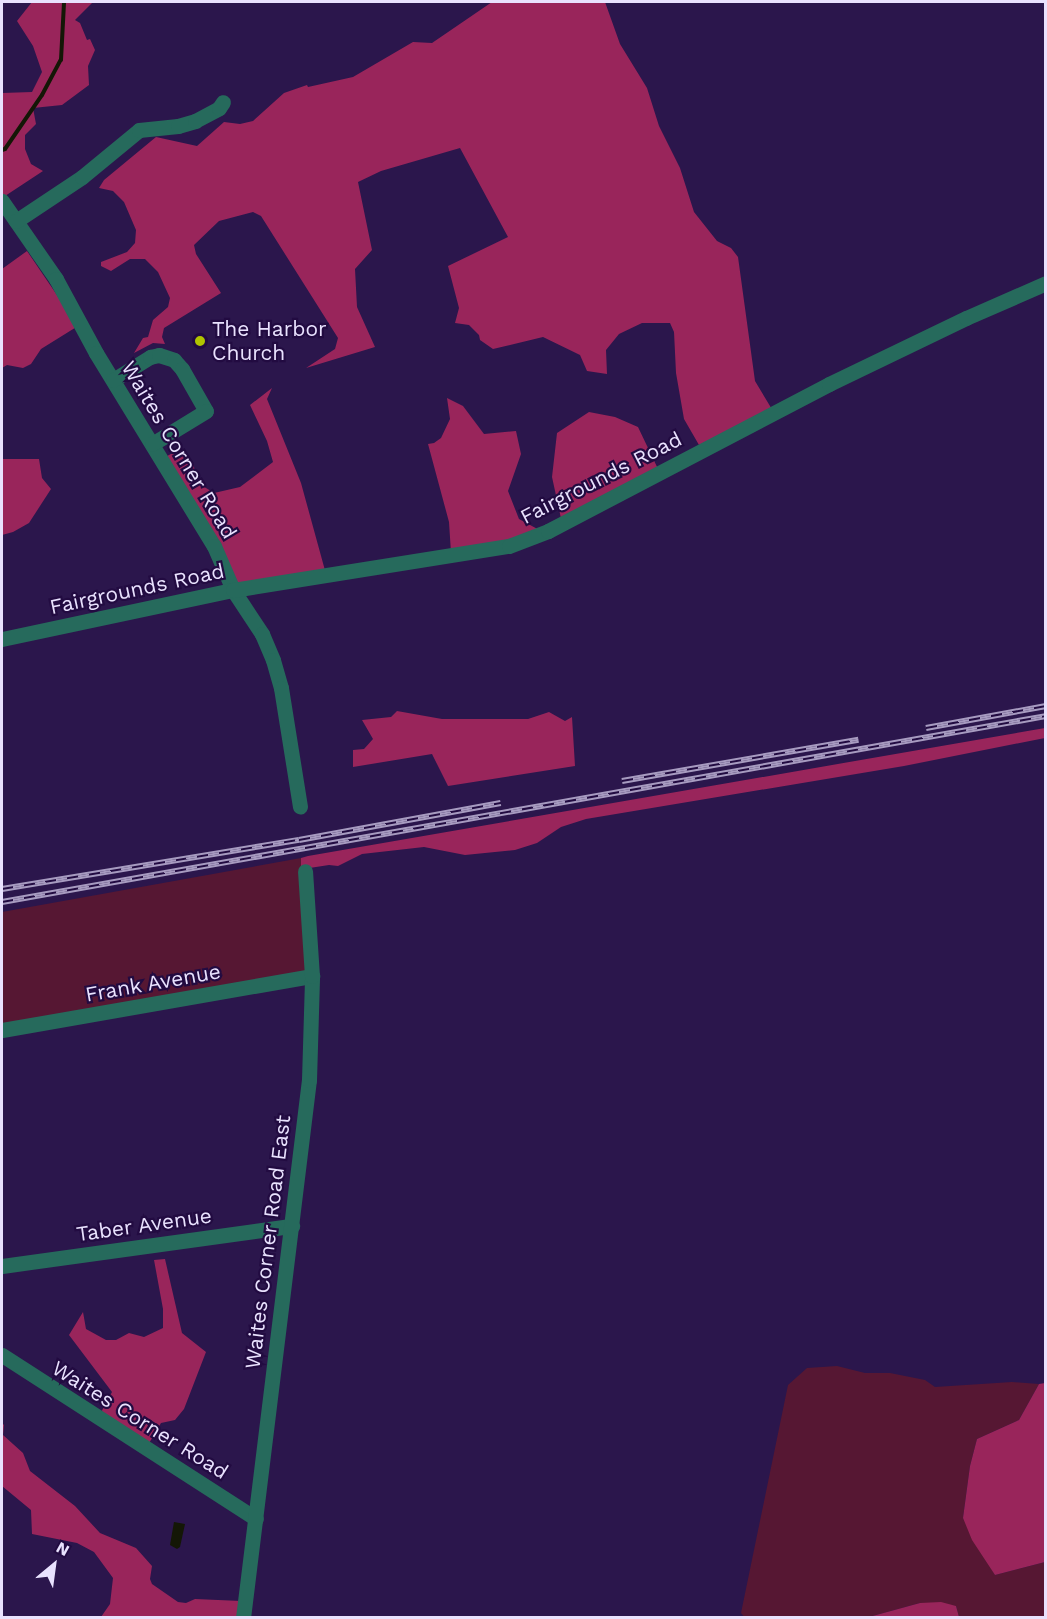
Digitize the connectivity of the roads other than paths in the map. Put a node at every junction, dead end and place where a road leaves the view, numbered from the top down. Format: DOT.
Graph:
graph roads {
  1 [pos="223,102"];
  2 [pos="2,201"];
  3 [pos="16,221"];
  4 [pos="1046,283"];
  5 [pos="113,380"];
  6 [pos="152,444"];
  7 [pos="233,590"];
  8 [pos="2,639"];
  9 [pos="300,806"];
  10 [pos="305,871"];
  11 [pos="312,976"];
  12 [pos="2,1030"];
  13 [pos="292,1226"];
  14 [pos="2,1266"];
  15 [pos="2,1355"];
  16 [pos="256,1519"];
  17 [pos="243,1617"];
  1 -- 3 [label="street"];
  2 -- 3 [label="street, Waites Corner Road"];
  3 -- 5 [label="street, Waites Corner Road"];
  4 -- 7 [label="street, Fairgrounds Road"];
  5 -- 6 [label="street, Waites Corner Road"];
  5 -- 6 [label="street"];
  6 -- 7 [label="street, Waites Corner Road"];
  7 -- 8 [label="street, Fairgrounds Road"];
  7 -- 9 [label="street, Waites Corner Road"];
  10 -- 11 [label="street, Waites Corner Road East"];
  11 -- 12 [label="street, Frank Avenue"];
  11 -- 13 [label="street, Waites Corner Road East"];
  13 -- 14 [label="street, Taber Avenue"];
  13 -- 16 [label="street, Waites Corner Road East"];
  15 -- 16 [label="street, Waites Corner Road"];
  16 -- 17 [label="street, Waites Corner Road East"];
}
